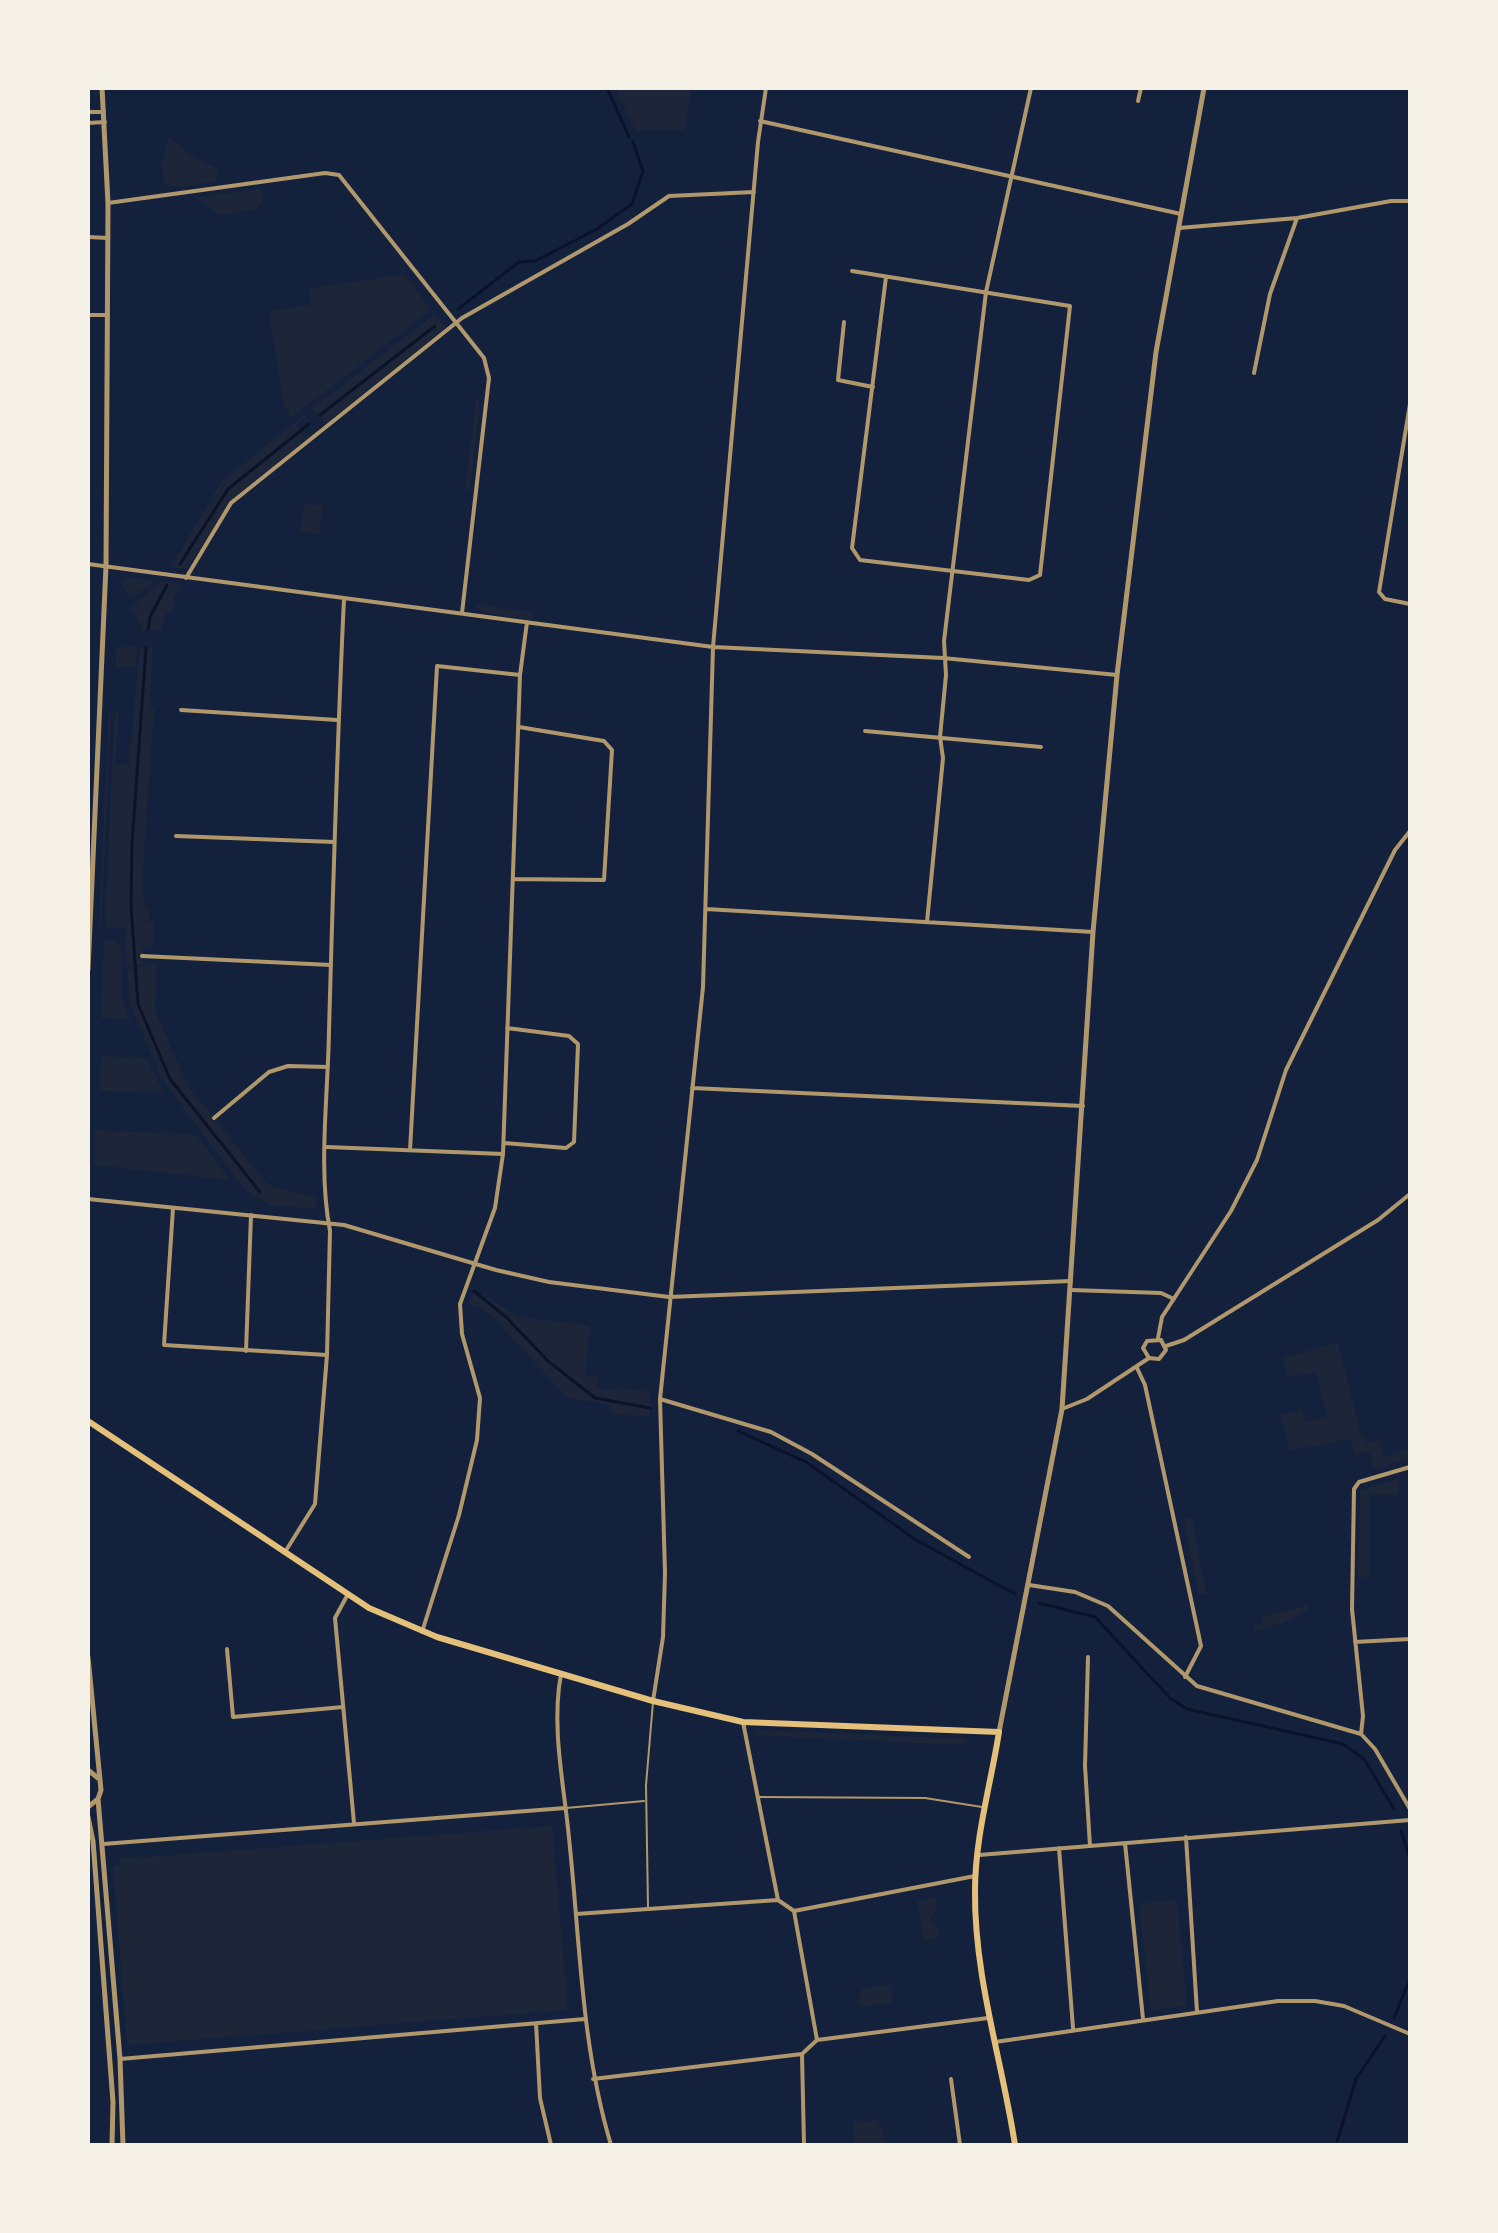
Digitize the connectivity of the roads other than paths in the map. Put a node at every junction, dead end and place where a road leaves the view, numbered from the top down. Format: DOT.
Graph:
graph roads {
  1 [pos="102,88"];
  2 [pos="766,88"];
  3 [pos="1031,88"];
  4 [pos="1141,88"];
  5 [pos="1204,88"];
  6 [pos="1138,101"];
  7 [pos="88,112"];
  8 [pos="104,112"];
  9 [pos="760,121"];
  10 [pos="105,122"];
  11 [pos="88,123"];
  12 [pos="1012,177"];
  13 [pos="754,192"];
  14 [pos="1410,201"];
  15 [pos="108,203"];
  16 [pos="1181,214"];
  17 [pos="1297,218"];
  18 [pos="1179,228"];
  19 [pos="88,237"];
  20 [pos="108,238"];
  21 [pos="852,271"];
  22 [pos="886,277"];
  23 [pos="986,292"];
  24 [pos="88,315"];
  25 [pos="107,315"];
  26 [pos="844,322"];
  27 [pos="456,323"];
  28 [pos="1254,373"];
  29 [pos="873,387"];
  30 [pos="1410,404"];
  31 [pos="88,564"];
  32 [pos="106,566"];
  33 [pos="952,569"];
  34 [pos="186,578"];
  35 [pos="344,599"];
  36 [pos="1410,604"];
  37 [pos="462,613"];
  38 [pos="527,622"];
  39 [pos="713,647"];
  40 [pos="943,658"];
  41 [pos="520,675"];
  42 [pos="1117,675"];
  43 [pos="181,710"];
  44 [pos="337,720"];
  45 [pos="519,727"];
  46 [pos="865,731"];
  47 [pos="940,737"];
  48 [pos="1041,747"];
  49 [pos="1410,831"];
  50 [pos="176,836"];
  51 [pos="334,842"];
  52 [pos="512,879"];
  53 [pos="706,909"];
  54 [pos="927,922"];
  55 [pos="1093,932"];
  56 [pos="89,950"];
  57 [pos="142,956"];
  58 [pos="331,965"];
  59 [pos="88,970"];
  60 [pos="507,1028"];
  61 [pos="328,1067"];
  62 [pos="692,1088"];
  63 [pos="1083,1106"];
  64 [pos="214,1118"];
  65 [pos="504,1143"];
  66 [pos="327,1147"];
  67 [pos="410,1150"];
  68 [pos="503,1154"];
  69 [pos="1410,1194"];
  70 [pos="88,1199"];
  71 [pos="173,1208"];
  72 [pos="251,1215"];
  73 [pos="329,1223"];
  74 [pos="473,1263"];
  75 [pos="1071,1281"];
  76 [pos="1071,1290"];
  77 [pos="669,1297"];
  78 [pos="1174,1299"];
  79 [pos="1158,1338"];
  80 [pos="1166,1346"];
  81 [pos="246,1351"];
  82 [pos="327,1355"];
  83 [pos="1149,1358"];
  84 [pos="1137,1368"];
  85 [pos="660,1399"];
  86 [pos="1062,1409"];
  87 [pos="88,1421"];
  88 [pos="1410,1467"];
  89 [pos="285,1552"];
  90 [pos="969,1557"];
  91 [pos="1029,1585"];
  92 [pos="348,1594"];
  93 [pos="422,1632"];
  94 [pos="1410,1639"];
  95 [pos="1355,1642"];
  96 [pos="227,1649"];
  97 [pos="88,1657"];
  98 [pos="1088,1657"];
  99 [pos="561,1674"];
  100 [pos="1185,1677"];
  101 [pos="653,1701"];
  102 [pos="343,1707"];
  103 [pos="743,1722"];
  104 [pos="999,1732"];
  105 [pos="1361,1734"];
  106 [pos="88,1770"];
  107 [pos="98,1779"];
  108 [pos="758,1797"];
  109 [pos="98,1799"];
  110 [pos="646,1801"];
  111 [pos="88,1807"];
  112 [pos="565,1808"];
  113 [pos="987,1808"];
  114 [pos="1410,1809"];
  115 [pos="88,1817"];
  116 [pos="1410,1820"];
  117 [pos="354,1824"];
  118 [pos="1186,1837"];
  119 [pos="102,1841"];
  120 [pos="1125,1843"];
  121 [pos="1090,1846"];
  122 [pos="1059,1848"];
  123 [pos="979,1855"];
  124 [pos="975,1876"];
  125 [pos="778,1900"];
  126 [pos="649,1908"];
  127 [pos="794,1911"];
  128 [pos="576,1914"];
  129 [pos="1197,2012"];
  130 [pos="988,2018"];
  131 [pos="585,2019"];
  132 [pos="1143,2019"];
  133 [pos="536,2023"];
  134 [pos="1073,2028"];
  135 [pos="1410,2034"];
  136 [pos="817,2040"];
  137 [pos="995,2042"];
  138 [pos="802,2054"];
  139 [pos="120,2059"];
  140 [pos="593,2079"];
  141 [pos="951,2079"];
  142 [pos="112,2145"];
  143 [pos="123,2145"];
  144 [pos="551,2145"];
  145 [pos="611,2145"];
  146 [pos="804,2145"];
  147 [pos="960,2145"];
  148 [pos="1015,2145"];
  1 -- 8 [label="street"];
  2 -- 9 [label="street"];
  3 -- 12 [label="street"];
  4 -- 6 [label="street"];
  5 -- 16 [label="street"];
  7 -- 8 [label="street"];
  8 -- 10 [label="street"];
  9 -- 12 [label="street"];
  9 -- 13 [label="street"];
  10 -- 11 [label="street"];
  10 -- 15 [label="street"];
  12 -- 16 [label="street"];
  12 -- 23 [label="street"];
  13 -- 27 [label="street"];
  13 -- 39 [label="street"];
  14 -- 17 [label="street"];
  15 -- 20 [label="street"];
  15 -- 27 [label="street"];
  16 -- 18 [label="street"];
  17 -- 18 [label="street"];
  17 -- 28 [label="street"];
  18 -- 42 [label="street"];
  19 -- 20 [label="street"];
  20 -- 25 [label="street"];
  21 -- 22 [label="street"];
  22 -- 23 [label="street"];
  22 -- 29 [label="street"];
  23 -- 33 [label="street"];
  23 -- 33 [label="street"];
  24 -- 25 [label="street"];
  25 -- 32 [label="street"];
  26 -- 29 [label="street"];
  27 -- 34 [label="street"];
  27 -- 37 [label="street"];
  29 -- 33 [label="street"];
  30 -- 36 [label="street"];
  31 -- 32 [label="street"];
  32 -- 34 [label="street"];
  32 -- 56 [label="street"];
  33 -- 40 [label="street"];
  34 -- 35 [label="street"];
  35 -- 37 [label="street"];
  35 -- 44 [label="street"];
  37 -- 38 [label="street"];
  38 -- 39 [label="street"];
  38 -- 41 [label="street"];
  39 -- 40 [label="street"];
  39 -- 53 [label="street"];
  40 -- 42 [label="street"];
  40 -- 47 [label="street"];
  41 -- 45 [label="street"];
  41 -- 67 [label="street"];
  42 -- 55 [label="street"];
  43 -- 44 [label="street"];
  44 -- 51 [label="street"];
  45 -- 52 [label="street"];
  45 -- 52 [label="street"];
  46 -- 47 [label="street"];
  47 -- 48 [label="street"];
  47 -- 54 [label="street"];
  49 -- 78 [label="street"];
  50 -- 51 [label="street"];
  51 -- 58 [label="street"];
  52 -- 60 [label="street"];
  53 -- 54 [label="street"];
  53 -- 62 [label="street"];
  54 -- 55 [label="street"];
  55 -- 63 [label="street"];
  56 -- 59 [label="street"];
  57 -- 58 [label="street"];
  58 -- 61 [label="street"];
  60 -- 65 [label="street"];
  60 -- 65 [label="street"];
  61 -- 64 [label="street"];
  61 -- 66 [label="street"];
  62 -- 63 [label="street"];
  62 -- 77 [label="street"];
  63 -- 75 [label="street"];
  65 -- 68 [label="street"];
  66 -- 67 [label="street"];
  66 -- 73 [label="street"];
  67 -- 68 [label="street"];
  68 -- 74 [label="street"];
  69 -- 80 [label="street"];
  70 -- 71 [label="street"];
  71 -- 72 [label="street"];
  71 -- 81 [label="street"];
  72 -- 73 [label="street"];
  72 -- 81 [label="street"];
  73 -- 74 [label="street"];
  73 -- 82 [label="street"];
  74 -- 77 [label="street"];
  74 -- 93 [label="street"];
  75 -- 76 [label="street"];
  75 -- 77 [label="street"];
  76 -- 78 [label="street"];
  76 -- 86 [label="street"];
  77 -- 85 [label="street"];
  78 -- 79 [label="street"];
  79 -- 80 [label="street"];
  79 -- 83 [label="street"];
  80 -- 83 [label="street"];
  81 -- 82 [label="street"];
  82 -- 89 [label="street"];
  83 -- 84 [label="street"];
  84 -- 86 [label="street"];
  84 -- 100 [label="street"];
  85 -- 90 [label="street"];
  85 -- 101 [label="street"];
  86 -- 91 [label="street"];
  87 -- 89 [label="main road"];
  88 -- 95 [label="street"];
  89 -- 92 [label="main road"];
  91 -- 100 [label="street"];
  91 -- 104 [label="street"];
  92 -- 93 [label="main road"];
  92 -- 102 [label="street"];
  93 -- 99 [label="main road"];
  94 -- 95 [label="street"];
  95 -- 105 [label="street"];
  96 -- 102 [label="street"];
  97 -- 107 [label="street"];
  98 -- 121 [label="street"];
  99 -- 101 [label="main road"];
  99 -- 112 [label="street"];
  100 -- 105 [label="street"];
  101 -- 103 [label="main road"];
  101 -- 110 [label="lane"];
  102 -- 117 [label="street"];
  103 -- 104 [label="main road"];
  103 -- 108 [label="street"];
  104 -- 113 [label="main road"];
  105 -- 114 [label="street"];
  106 -- 107 [label="street"];
  107 -- 109 [label="street"];
  108 -- 113 [label="lane"];
  108 -- 125 [label="street"];
  109 -- 111 [label="street"];
  109 -- 119 [label="street"];
  110 -- 112 [label="lane"];
  110 -- 126 [label="lane"];
  112 -- 117 [label="street"];
  112 -- 128 [label="street"];
  113 -- 123 [label="main road"];
  115 -- 142 [label="street"];
  116 -- 118 [label="street"];
  117 -- 119 [label="street"];
  118 -- 120 [label="street"];
  118 -- 129 [label="street"];
  119 -- 139 [label="street"];
  120 -- 121 [label="street"];
  120 -- 132 [label="street"];
  121 -- 122 [label="street"];
  122 -- 123 [label="street"];
  122 -- 134 [label="street"];
  123 -- 124 [label="main road"];
  124 -- 127 [label="street"];
  124 -- 130 [label="main road"];
  125 -- 126 [label="street"];
  125 -- 127 [label="street"];
  126 -- 128 [label="street"];
  127 -- 136 [label="street"];
  128 -- 131 [label="street"];
  129 -- 132 [label="street"];
  129 -- 135 [label="street"];
  130 -- 136 [label="street"];
  130 -- 137 [label="main road"];
  131 -- 133 [label="street"];
  131 -- 140 [label="street"];
  132 -- 134 [label="street"];
  133 -- 139 [label="street"];
  133 -- 144 [label="street"];
  134 -- 137 [label="street"];
  136 -- 138 [label="street"];
  137 -- 148 [label="main road"];
  138 -- 140 [label="street"];
  138 -- 146 [label="street"];
  139 -- 143 [label="street"];
  140 -- 145 [label="street"];
  141 -- 147 [label="street"];
}
